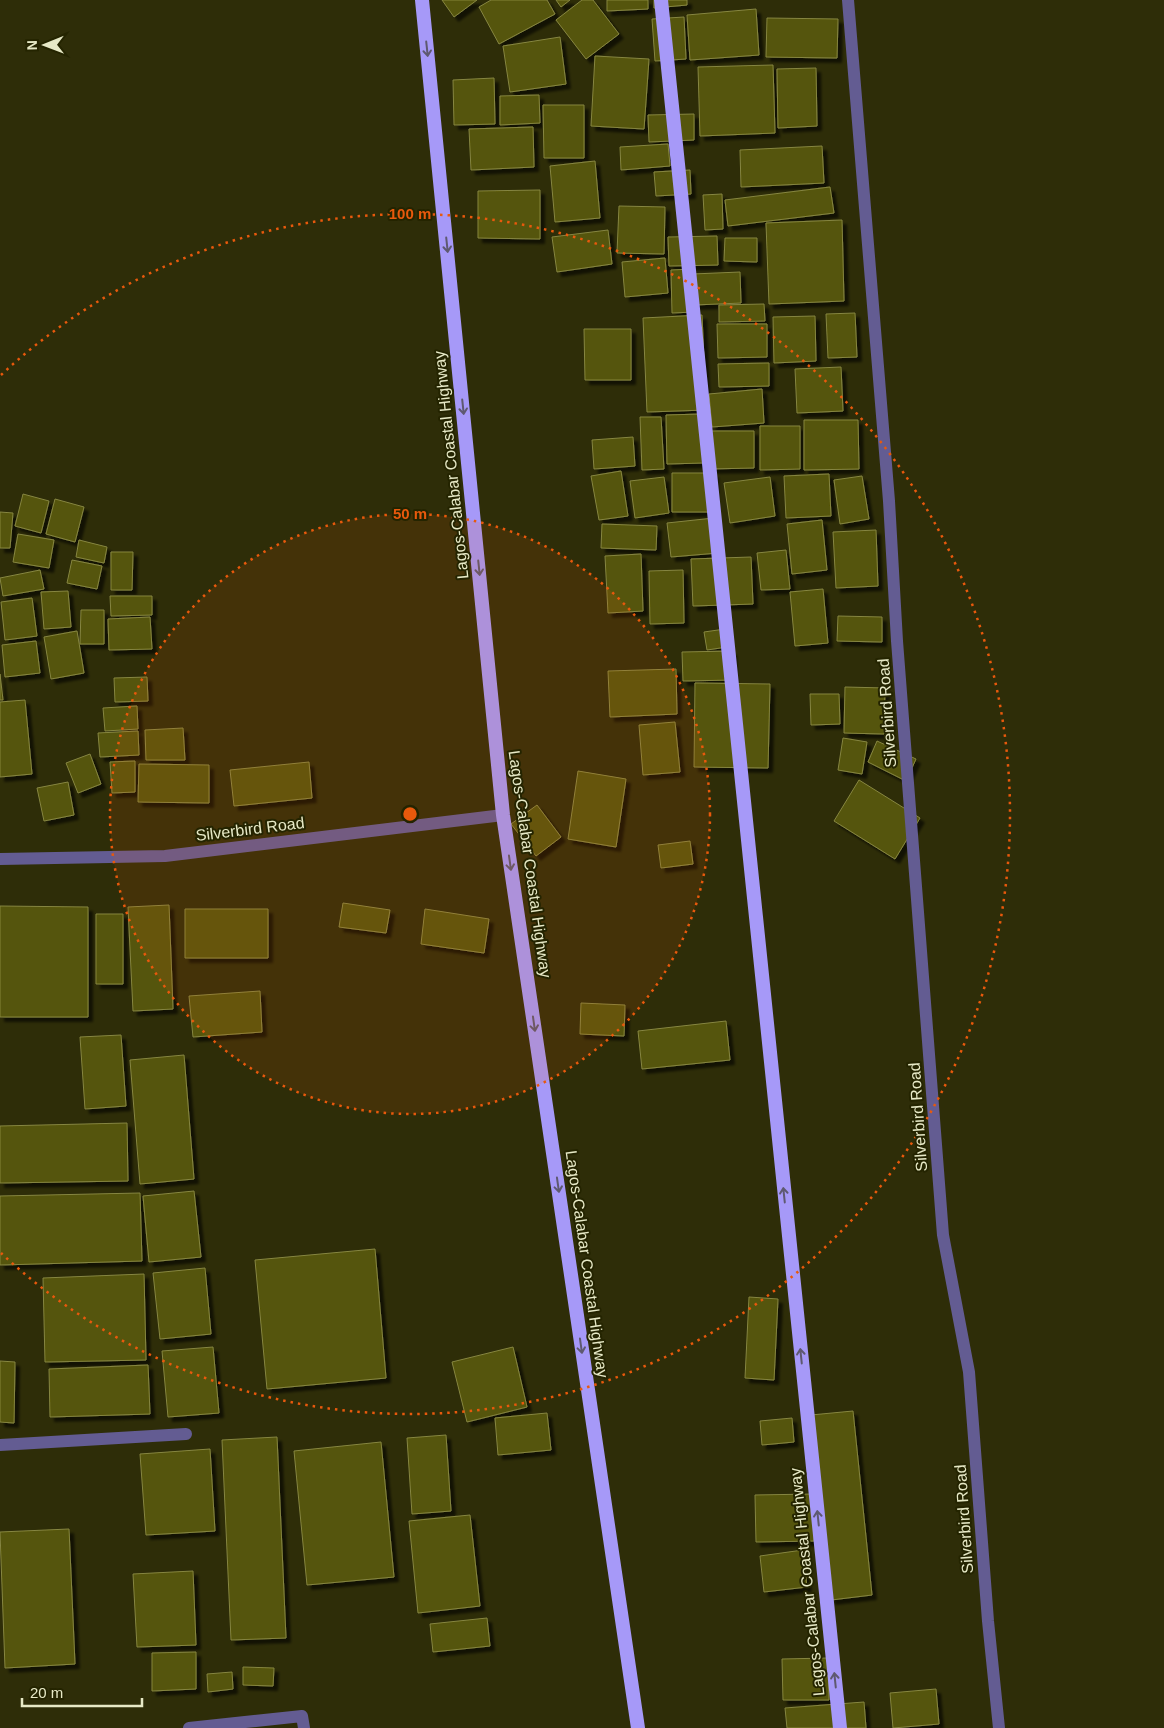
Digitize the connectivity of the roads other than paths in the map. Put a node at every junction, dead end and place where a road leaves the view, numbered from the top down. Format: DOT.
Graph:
graph roads {
  1 [pos="422,0"];
  2 [pos="661,0"];
  3 [pos="848,0"];
  4 [pos="503,815"];
  5 [pos="0,859"];
  6 [pos="186,1434"];
  7 [pos="0,1446"];
  8 [pos="188,1728"];
  9 [pos="304,1728"];
  10 [pos="638,1728"];
  11 [pos="840,1728"];
  12 [pos="999,1728"];
  1 -- 4 [label="highway, Lagos-Calabar Coastal Highway, one-way"];
  11 -- 2 [label="highway, Lagos-Calabar Coastal Highway, one-way"];
  3 -- 12 [label="street, Silverbird Road"];
  4 -- 5 [label="street, Silverbird Road"];
  4 -- 10 [label="highway, Lagos-Calabar Coastal Highway, one-way"];
  6 -- 7 [label="street"];
  8 -- 9 [label="street"];
}
